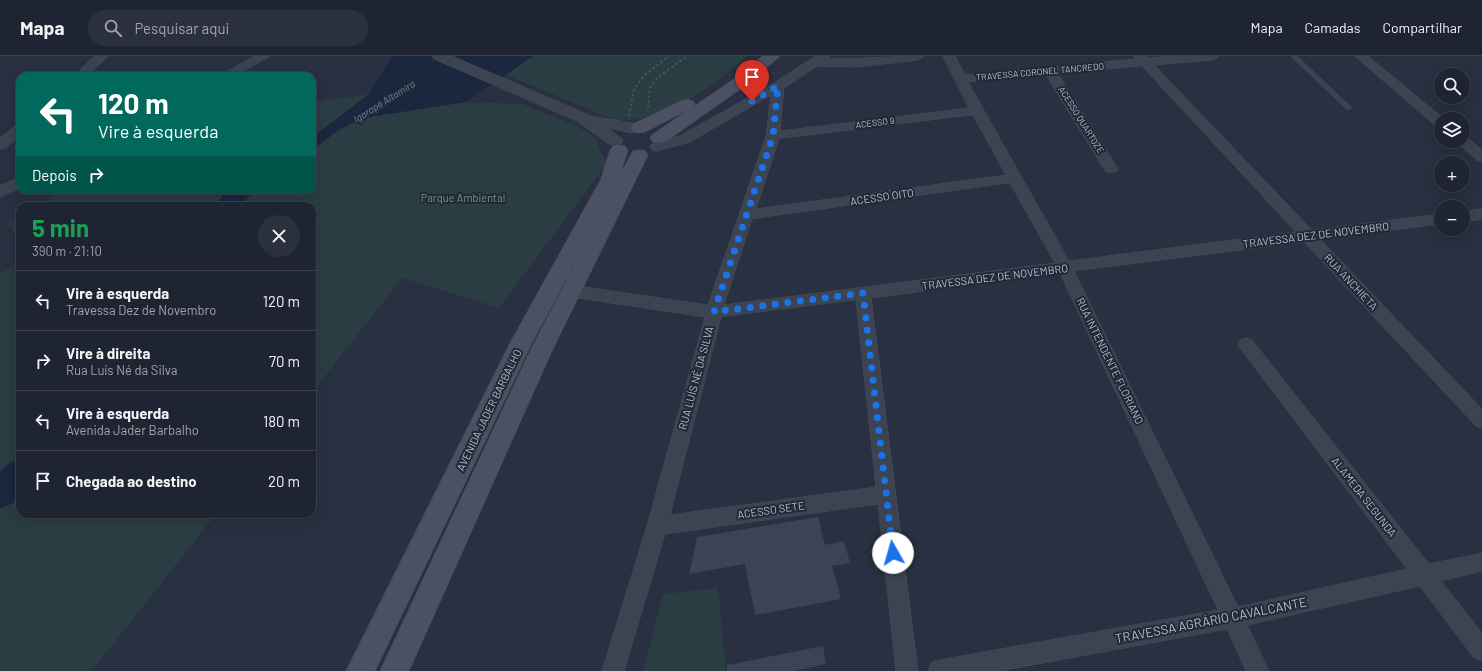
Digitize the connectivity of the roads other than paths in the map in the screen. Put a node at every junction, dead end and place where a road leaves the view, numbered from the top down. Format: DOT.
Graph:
graph roads {
  1 [pos="102,56"];
  2 [pos="264,56"];
  3 [pos="439,56"];
  4 [pos="757,56"];
  5 [pos="772,56"];
  6 [pos="918,56"];
  7 [pos="949,56"];
  8 [pos="1213,56"];
  9 [pos="1294,56"];
  10 [pos="1361,56"];
  11 [pos="820,59"];
  12 [pos="1142,59"];
  13 [pos="1050,71"];
  14 [pos="84,72"];
  15 [pos="233,72"];
  16 [pos="962,79"];
  17 [pos="778,86"];
  18 [pos="1349,108"];
  19 [pos="977,111"];
  20 [pos="1434,117"];
  21 [pos="583,118"];
  22 [pos="633,125"];
  23 [pos="16,132"];
  24 [pos="773,136"];
  25 [pos="0,145"];
  26 [pos="638,146"];
  27 [pos="1470,147"];
  28 [pos="1482,157"];
  29 [pos="1111,169"];
  30 [pos="1016,178"];
  31 [pos="16,184"];
  32 [pos="0,192"];
  33 [pos="1482,214"];
  34 [pos="747,215"];
  35 [pos="1470,216"];
  36 [pos="1434,220"];
  37 [pos="1307,235"];
  38 [pos="1065,268"];
  39 [pos="560,292"];
  40 [pos="863,293"];
  41 [pos="714,312"];
  42 [pos="1246,344"];
  43 [pos="1482,421"];
  44 [pos="886,494"];
  45 [pos="657,526"];
  46 [pos="1482,562"];
  47 [pos="1425,575"];
  48 [pos="1233,618"];
  49 [pos="1482,650"];
  50 [pos="360,671"];
  51 [pos="394,671"];
  52 [pos="613,671"];
  53 [pos="907,671"];
  54 [pos="939,671"];
  55 [pos="1258,671"];
  1 -- 14 [label="street"];
  2 -- 15 [label="street"];
  3 -- 21 [label="street"];
  4 -- 22 [label="main road"];
  5 -- 26 [label="main road"];
  6 -- 11 [label="street"];
  7 -- 16 [label="street, RUA INTENDENTE FLORIANO"];
  8 -- 12 [label="street, TRAVESSA CORONEL TANCREDO"];
  9 -- 18 [label="lane"];
  10 -- 20 [label="street"];
  11 -- 17 [label="street"];
  12 -- 13 [label="street, TRAVESSA CORONEL TANCREDO"];
  12 -- 37 [label="street, RUA ANCHIETA"];
  13 -- 16 [label="street, TRAVESSA CORONEL TANCREDO"];
  13 -- 29 [label="street, ACESSO QUARTOZE"];
  16 -- 19 [label="street, RUA INTENDENTE FLORIANO"];
  17 -- 24 [label="street, RUA LUÍS NÉ DA SILVA"];
  17 -- 26 [label="street"];
  19 -- 24 [label="street, ACESSO 9"];
  19 -- 30 [label="street, RUA INTENDENTE FLORIANO"];
  21 -- 22 [label="street"];
  21 -- 26 [label="street"];
  22 -- 26 [label="main road"];
  22 -- 26 [label="main road"];
  23 -- 25 [label="street"];
  24 -- 34 [label="street, RUA LUÍS NÉ DA SILVA"];
  26 -- 39 [label="main road, AVENIDA JADER BARBALHO"];
  27 -- 28 [label="street"];
  30 -- 34 [label="street, ACESSO OITO"];
  30 -- 38 [label="street, RUA INTENDENTE FLORIANO"];
  31 -- 32 [label="street"];
  33 -- 35 [label="street"];
  34 -- 41 [label="street, RUA LUÍS NÉ DA SILVA"];
  36 -- 37 [label="street, TRAVESSA DEZ DE NOVEMBRO"];
  37 -- 38 [label="street, TRAVESSA DEZ DE NOVEMBRO"];
  37 -- 43 [label="street, RUA ANCHIETA"];
  38 -- 40 [label="street, TRAVESSA DEZ DE NOVEMBRO"];
  38 -- 48 [label="street, RUA INTENDENTE FLORIANO"];
  39 -- 41 [label="street, TRAVESSA DEZ DE NOVEMBRO"];
  39 -- 50 [label="main road, AVENIDA JADER BARBALHO"];
  39 -- 51 [label="main road, AVENIDA JADER BARBALHO"];
  40 -- 41 [label="street, TRAVESSA DEZ DE NOVEMBRO"];
  40 -- 44 [label="street"];
  41 -- 45 [label="street, RUA LUÍS NÉ DA SILVA"];
  42 -- 47 [label="street, ALAMEDA SEGUNDA"];
  44 -- 45 [label="street, ACESSO SETE"];
  44 -- 53 [label="street"];
  45 -- 52 [label="street, RUA LUÍS NÉ DA SILVA"];
  46 -- 47 [label="street, TRAVESSA AGRÁRIO CAVALCANTE"];
  47 -- 48 [label="street, TRAVESSA AGRÁRIO CAVALCANTE"];
  47 -- 49 [label="street, ALAMEDA SEGUNDA"];
  48 -- 54 [label="street, TRAVESSA AGRÁRIO CAVALCANTE"];
  48 -- 55 [label="street, RUA INTENDENTE FLORIANO"];
}
